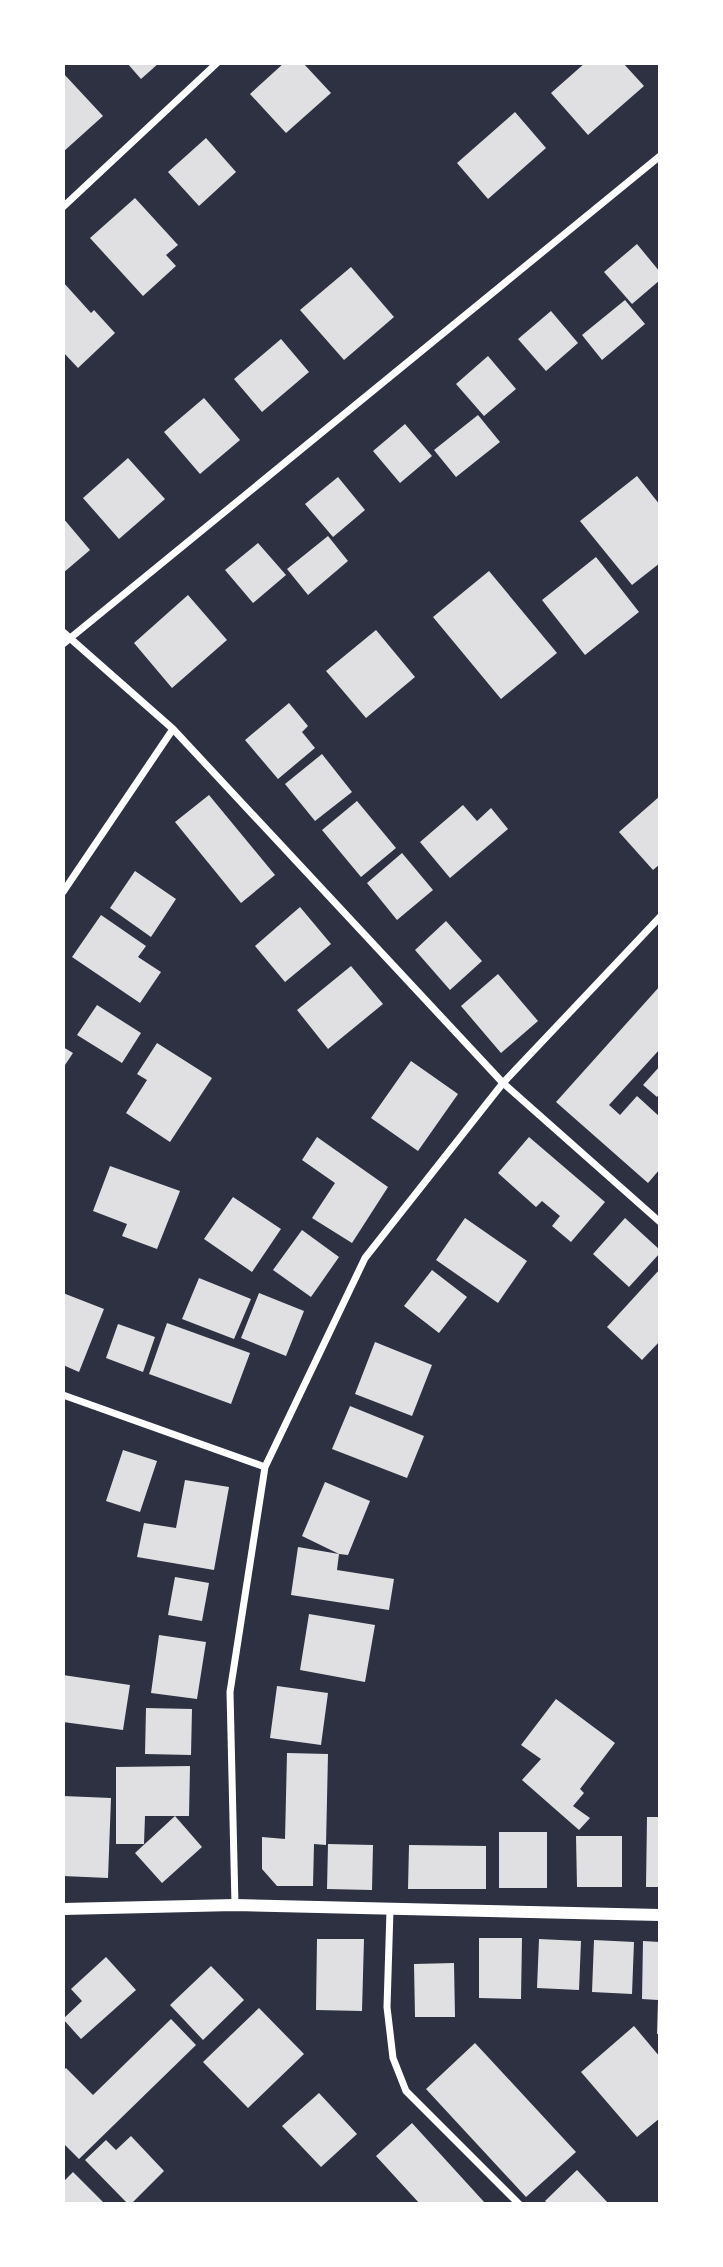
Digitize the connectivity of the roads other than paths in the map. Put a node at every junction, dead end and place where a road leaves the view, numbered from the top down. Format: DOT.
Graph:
graph roads {
  1 [pos="217,63"];
  2 [pos="660,156"];
  3 [pos="65,201"];
  4 [pos="63,632"];
  5 [pos="70,637"];
  6 [pos="63,644"];
  7 [pos="173,729"];
  8 [pos="63,892"];
  9 [pos="660,917"];
  10 [pos="503,1083"];
  11 [pos="660,1222"];
  12 [pos="63,1395"];
  13 [pos="265,1467"];
  14 [pos="235,1905"];
  15 [pos="63,1909"];
  16 [pos="390,1910"];
  17 [pos="660,1915"];
  18 [pos="519,2204"];
  1 -- 3 [label="street"];
  2 -- 5 [label="street"];
  4 -- 5 [label="street"];
  5 -- 6 [label="street"];
  5 -- 7 [label="street"];
  7 -- 8 [label="street"];
  7 -- 10 [label="street"];
  9 -- 10 [label="street"];
  10 -- 11 [label="street"];
  10 -- 13 [label="street"];
  12 -- 13 [label="street"];
  13 -- 14 [label="street"];
  14 -- 15 [label="street"];
  14 -- 16 [label="street"];
  16 -- 17 [label="street"];
  16 -- 18 [label="street"];
}
